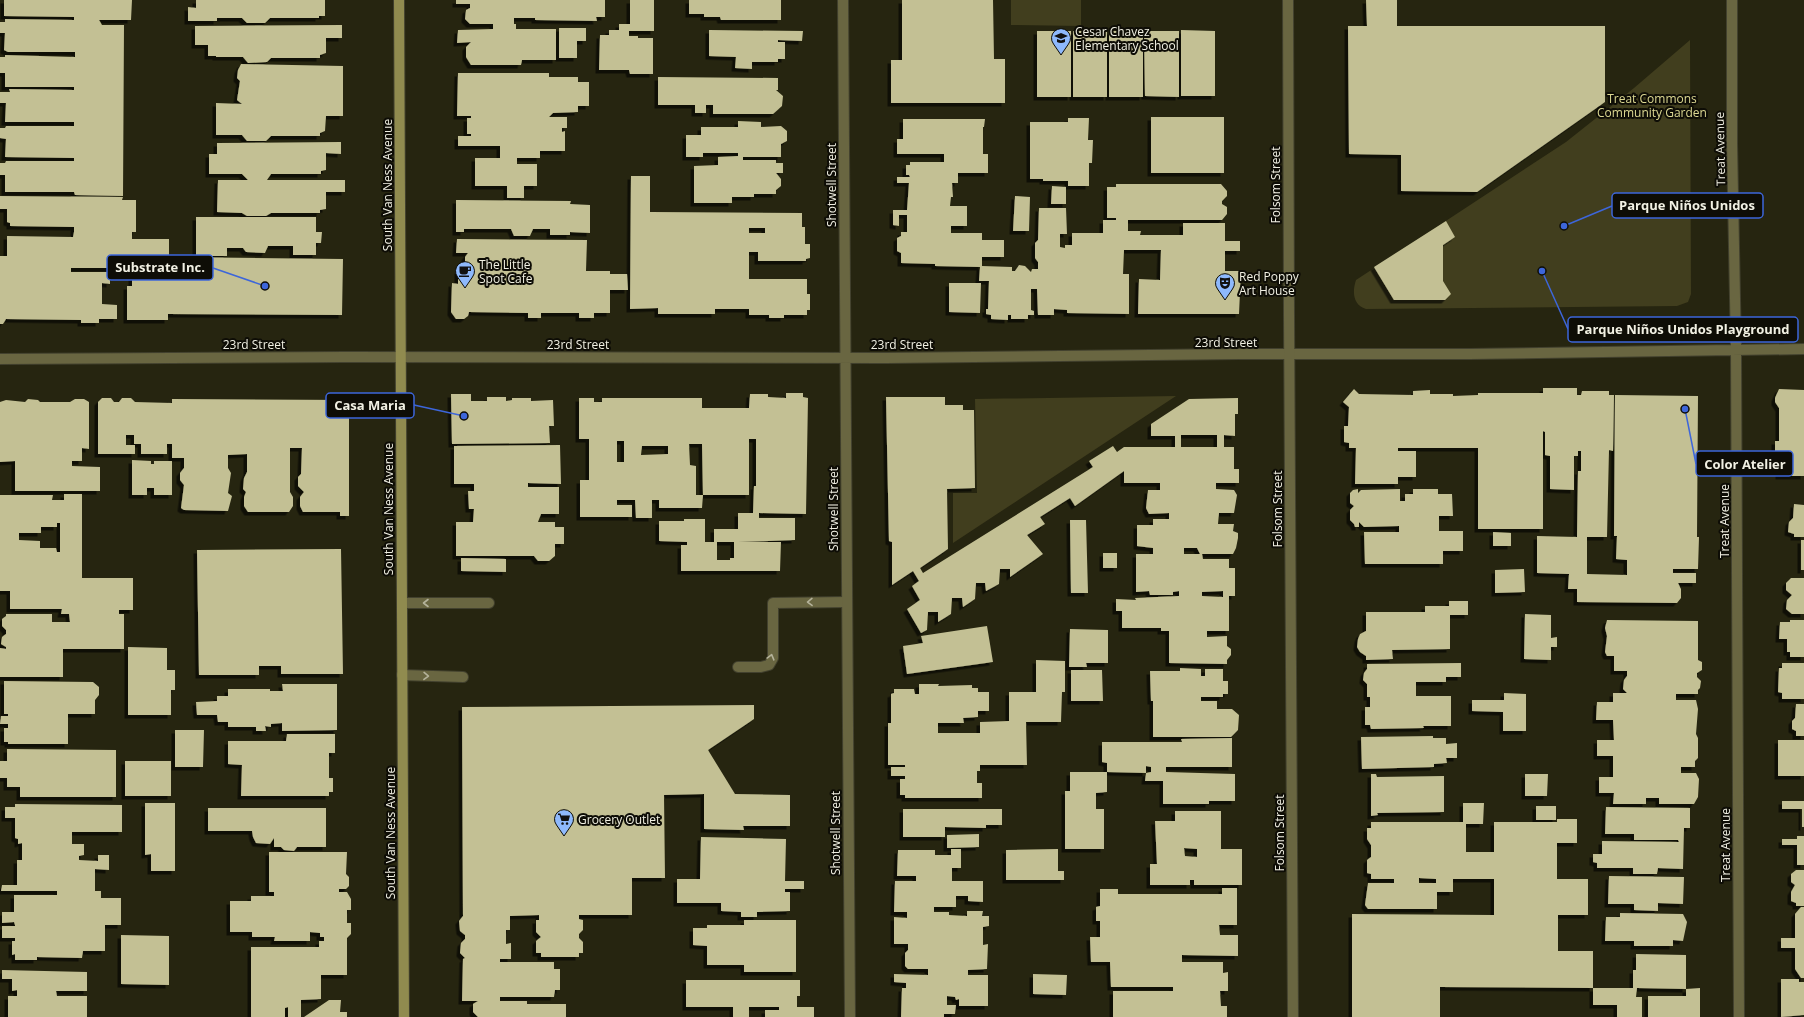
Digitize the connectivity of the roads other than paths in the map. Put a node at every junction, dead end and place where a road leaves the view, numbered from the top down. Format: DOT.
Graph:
graph roads {
  1 [pos="399,0"];
  2 [pos="843,0"];
  3 [pos="1288,0"];
  4 [pos="1732,0"];
  5 [pos="1804,349"];
  6 [pos="1736,350"];
  7 [pos="1289,355"];
  8 [pos="401,357"];
  9 [pos="845,358"];
  10 [pos="0,359"];
  11 [pos="846,602"];
  12 [pos="402,603"];
  13 [pos="489,603"];
  14 [pos="738,667"];
  15 [pos="402,675"];
  16 [pos="463,676"];
  17 [pos="404,1017"];
  18 [pos="850,1017"];
  19 [pos="1293,1017"];
  20 [pos="1739,1017"];
  1 -- 8 [label="main road, South Van Ness Avenue"];
  2 -- 9 [label="street, Shotwell Street"];
  3 -- 7 [label="street, Folsom Street"];
  4 -- 6 [label="street, Treat Avenue"];
  5 -- 6 [label="street, 23rd Street"];
  6 -- 7 [label="street, 23rd Street"];
  6 -- 20 [label="street, Treat Avenue"];
  7 -- 9 [label="street, 23rd Street"];
  7 -- 19 [label="street, Folsom Street"];
  8 -- 9 [label="street, 23rd Street"];
  8 -- 10 [label="street, 23rd Street"];
  8 -- 12 [label="main road, South Van Ness Avenue"];
  9 -- 11 [label="street, Shotwell Street"];
  11 -- 14 [label="street"];
  11 -- 18 [label="street, Shotwell Street"];
  13 -- 12 [label="street, one-way"];
  12 -- 15 [label="main road, South Van Ness Avenue"];
  15 -- 16 [label="street, one-way"];
  15 -- 17 [label="main road, South Van Ness Avenue"];
}
